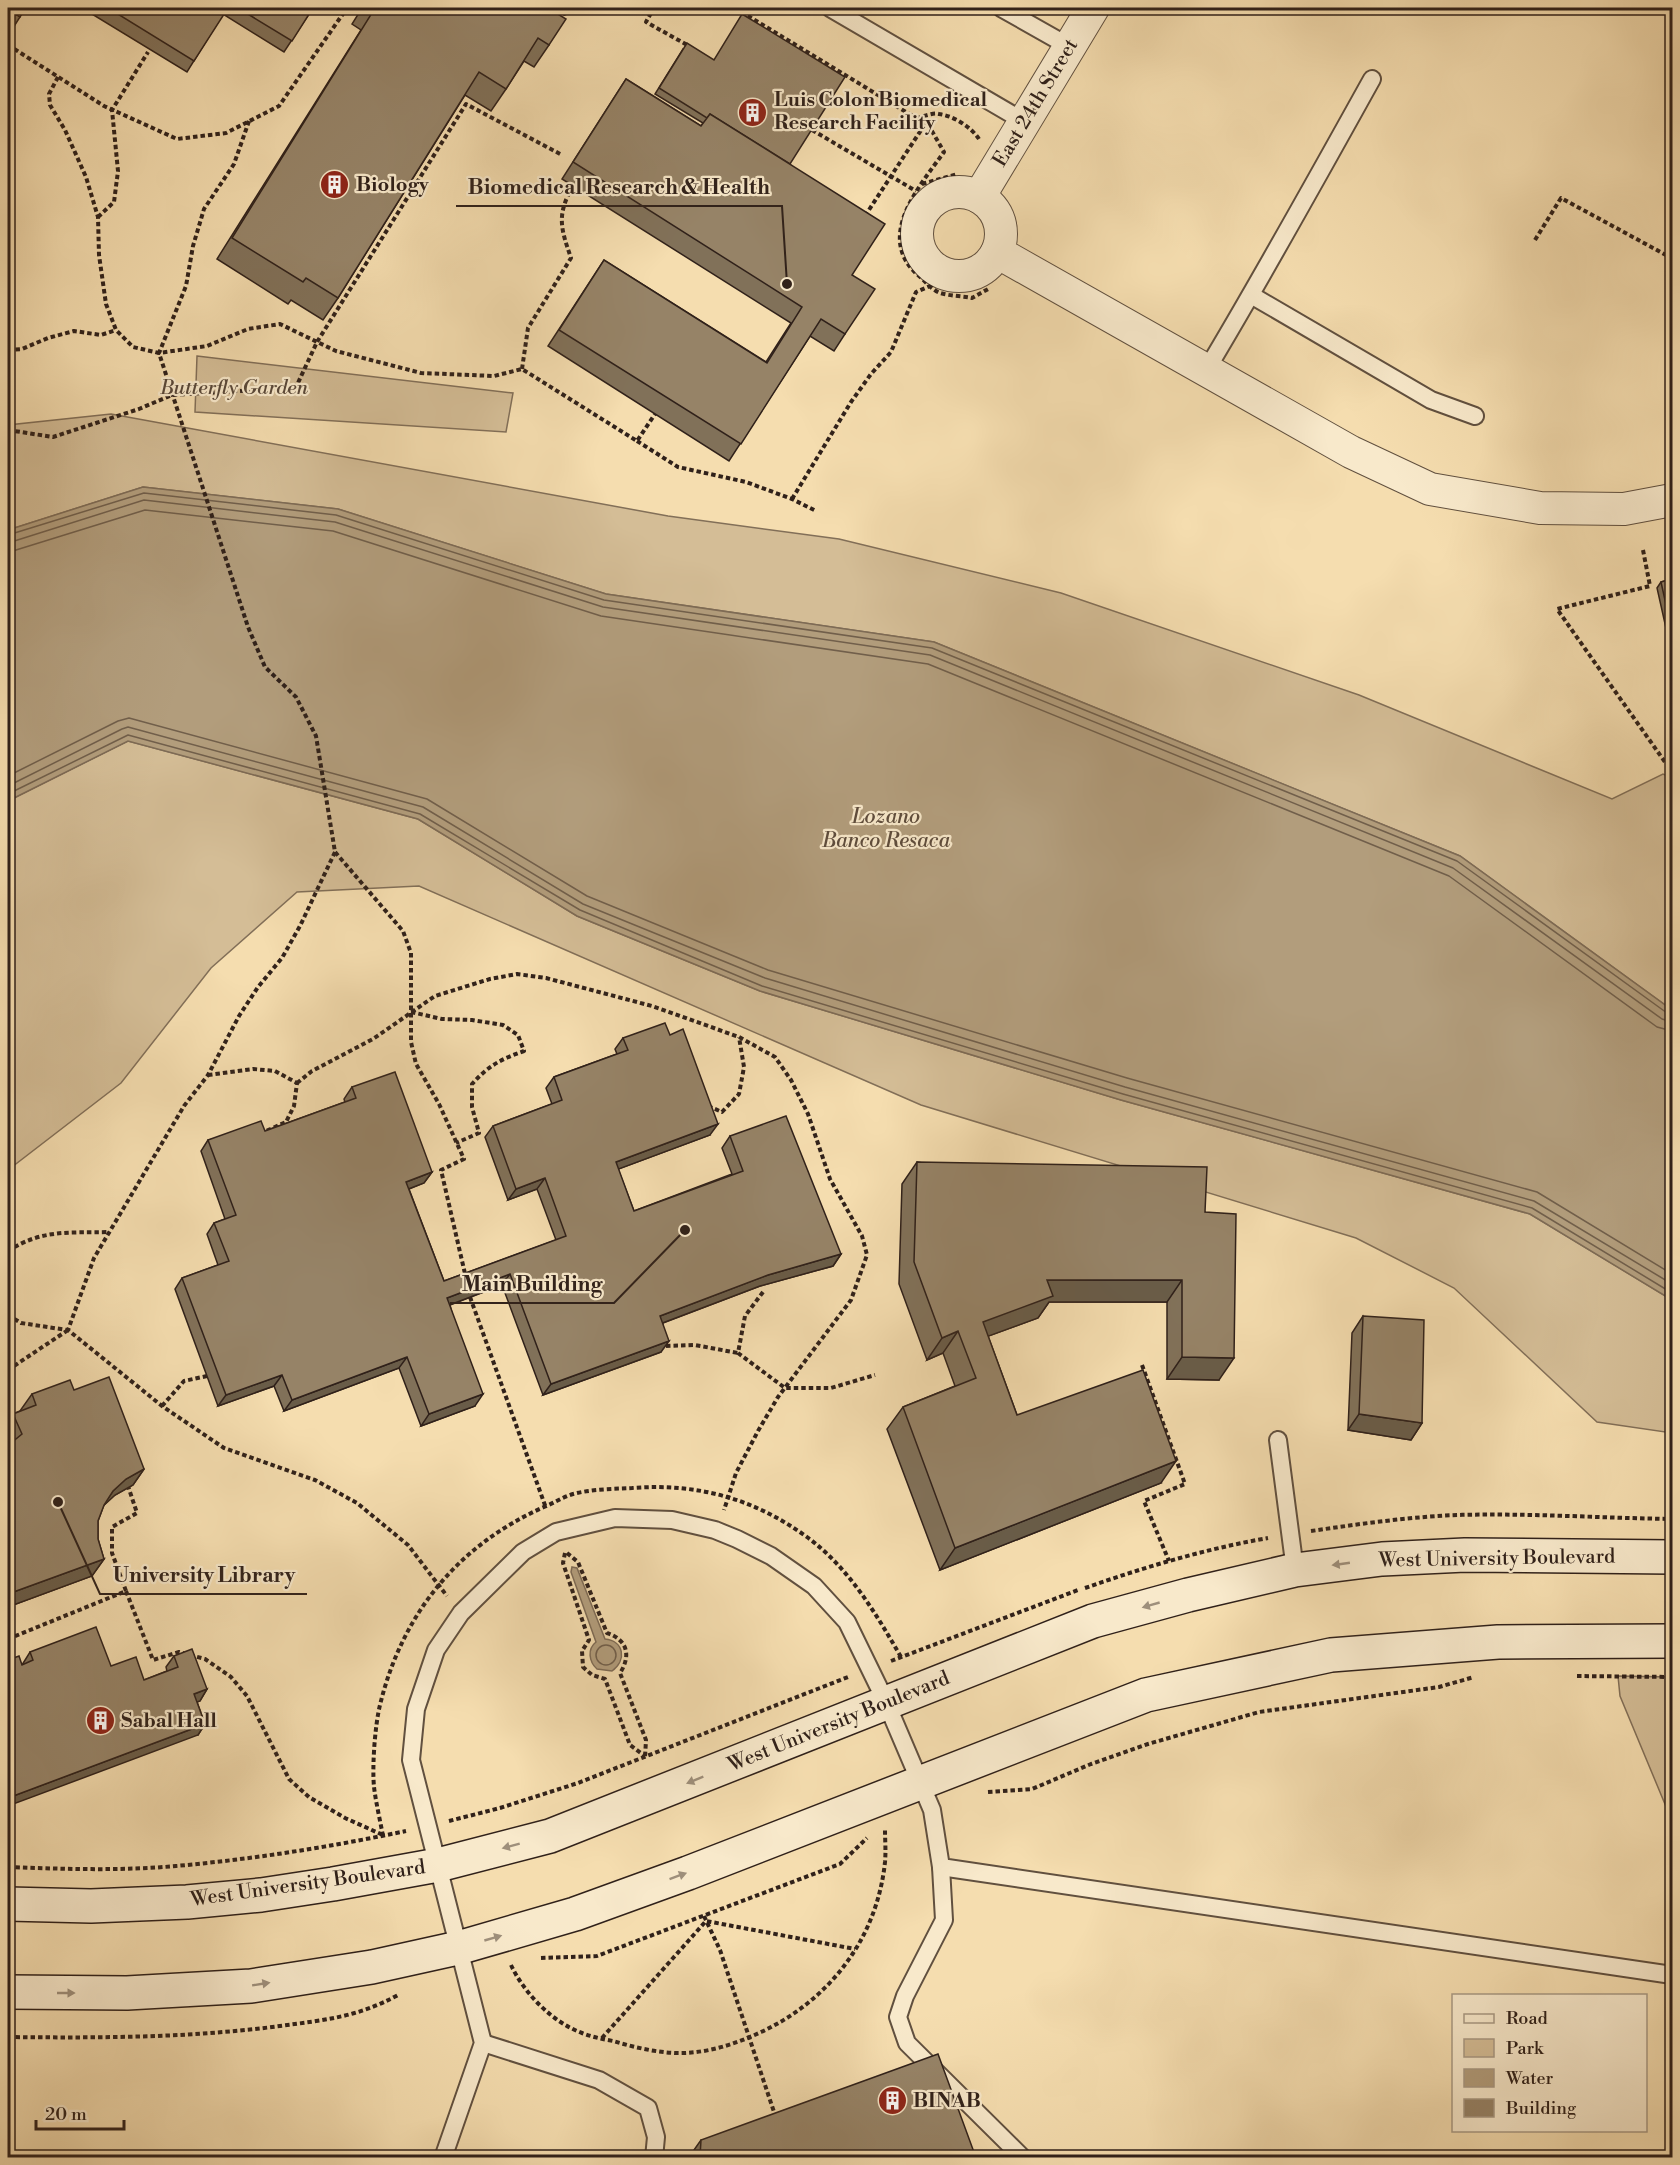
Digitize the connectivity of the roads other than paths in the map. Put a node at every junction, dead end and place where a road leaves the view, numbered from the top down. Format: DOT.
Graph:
graph roads {
  1 [pos="830,8"];
  2 [pos="1001,8"];
  3 [pos="1093,8"];
  4 [pos="1070,47"];
  5 [pos="1372,80"];
  6 [pos="1025,122"];
  7 [pos="971,185"];
  8 [pos="997,252"];
  9 [pos="1251,295"];
  10 [pos="1207,369"];
  11 [pos="1475,416"];
  12 [pos="1672,500"];
  13 [pos="1278,1440"];
  14 [pos="1672,1557"];
  15 [pos="1295,1570"];
  16 [pos="1672,1641"];
  17 [pos="886,1702"];
  18 [pos="926,1796"];
  19 [pos="438,1865"];
  20 [pos="941,1867"];
  21 [pos="8,1904"];
  22 [pos="461,1961"];
  23 [pos="1672,1975"];
  24 [pos="8,1992"];
  25 [pos="483,2043"];
  26 [pos="443,2157"];
  27 [pos="654,2157"];
  28 [pos="1023,2157"];
  1 -- 6 [label="lane"];
  2 -- 4 [label="lane"];
  3 -- 4 [label="street, East 24th Street"];
  4 -- 6 [label="street, East 24th Street"];
  5 -- 9 [label="lane"];
  6 -- 7 [label="street, East 24th Street"];
  7 -- 8 [label="street"];
  7 -- 8 [label="street"];
  8 -- 10 [label="street"];
  9 -- 10 [label="lane"];
  9 -- 11 [label="lane"];
  10 -- 12 [label="street"];
  13 -- 15 [label="lane"];
  14 -- 15 [label="main road, West University Boulevard, one-way"];
  15 -- 17 [label="main road, West University Boulevard, one-way"];
  16 -- 18 [label="main road"];
  17 -- 18 [label="lane"];
  17 -- 19 [label="main road, West University Boulevard, one-way"];
  17 -- 19 [label="lane"];
  18 -- 20 [label="lane"];
  22 -- 18 [label="main road, one-way"];
  19 -- 21 [label="main road, West University Boulevard"];
  19 -- 22 [label="lane"];
  20 -- 23 [label="lane"];
  20 -- 28 [label="lane"];
  24 -- 22 [label="main road, one-way"];
  22 -- 25 [label="lane"];
  25 -- 26 [label="lane"];
  25 -- 27 [label="lane"];
}
